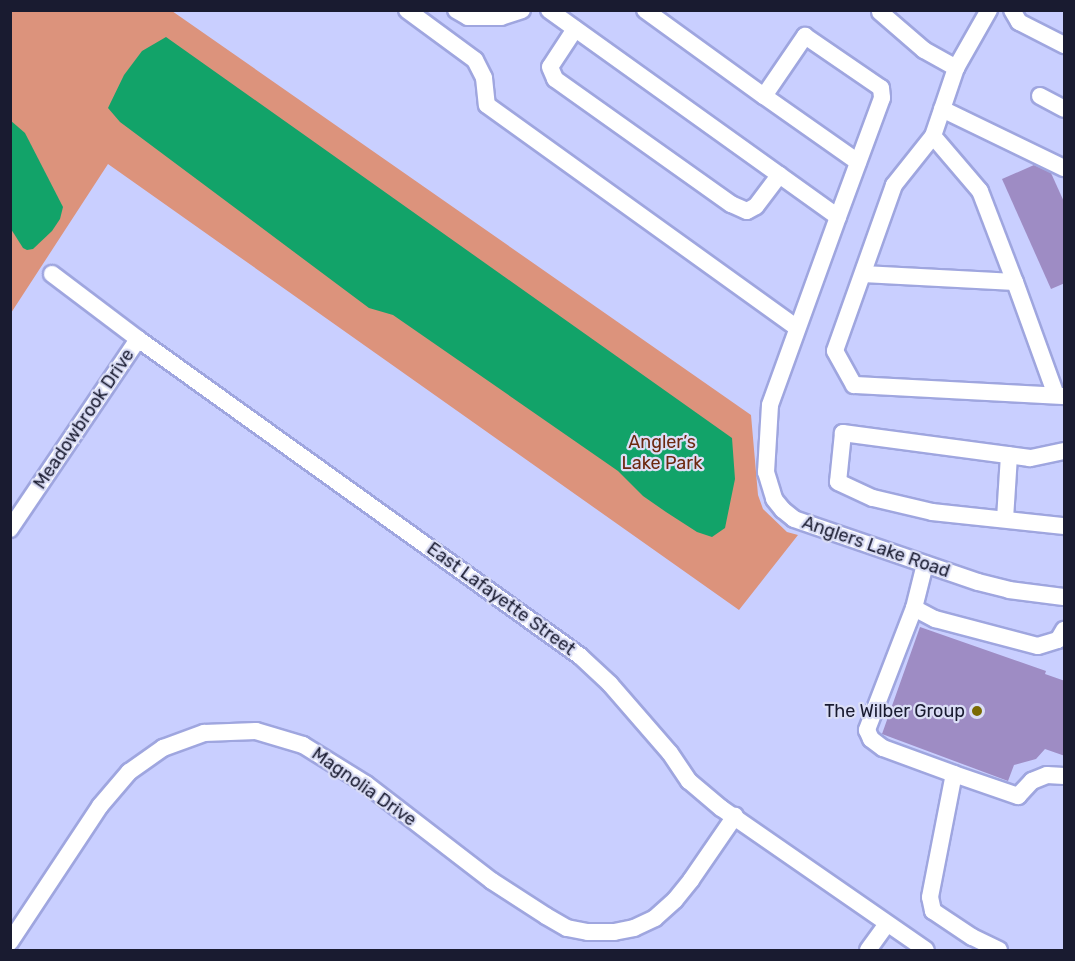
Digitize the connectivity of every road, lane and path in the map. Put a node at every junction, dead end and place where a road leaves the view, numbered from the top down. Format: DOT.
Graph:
graph roads {
  1 [pos="407,10"];
  2 [pos="456,10"];
  3 [pos="522,10"];
  4 [pos="549,10"];
  5 [pos="645,10"];
  6 [pos="989,10"];
  7 [pos="1012,10"];
  8 [pos="880,11"];
  9 [pos="575,29"];
  10 [pos="1065,45"];
  11 [pos="956,68"];
  12 [pos="765,96"];
  13 [pos="1040,96"];
  14 [pos="942,109"];
  15 [pos="1065,109"];
  16 [pos="933,136"];
  17 [pos="858,162"];
  18 [pos="1065,168"];
  19 [pos="779,175"];
  20 [pos="838,217"];
  21 [pos="52,274"];
  22 [pos="862,274"];
  23 [pos="1015,282"];
  24 [pos="797,328"];
  25 [pos="138,339"];
  26 [pos="1060,395"];
  27 [pos="1065,451"];
  28 [pos="1009,455"];
  29 [pos="1005,519"];
  30 [pos="1065,526"];
  31 [pos="10,529"];
  32 [pos="925,564"];
  33 [pos="1065,597"];
  34 [pos="914,608"];
  35 [pos="1062,638"];
  36 [pos="954,774"];
  37 [pos="1065,776"];
  38 [pos="735,816"];
  39 [pos="886,925"];
  40 [pos="10,942"];
  41 [pos="868,951"];
  42 [pos="926,951"];
  43 [pos="999,951"];
  1 -- 24 [label="street"];
  2 -- 3 [label="street"];
  4 -- 9 [label="street"];
  5 -- 12 [label="street"];
  6 -- 11 [label="street"];
  7 -- 10 [label="street"];
  8 -- 11 [label="street"];
  9 -- 19 [label="street"];
  9 -- 19 [label="street"];
  11 -- 14 [label="street"];
  12 -- 17 [label="street"];
  12 -- 17 [label="street, Anglers Lake Road"];
  13 -- 15 [label="street"];
  14 -- 16 [label="street"];
  14 -- 18 [label="street"];
  16 -- 22 [label="street"];
  16 -- 23 [label="street"];
  17 -- 20 [label="street, Anglers Lake Road"];
  19 -- 20 [label="street"];
  20 -- 24 [label="street, Anglers Lake Road"];
  21 -- 25 [label="street, East Lafayette Street"];
  22 -- 23 [label="street"];
  22 -- 26 [label="street"];
  23 -- 26 [label="street"];
  24 -- 32 [label="street, Anglers Lake Road"];
  25 -- 31 [label="street, Meadowbrook Drive"];
  25 -- 38 [label="street, East Lafayette Street"];
  27 -- 28 [label="street"];
  28 -- 29 [label="street"];
  28 -- 29 [label="street"];
  29 -- 30 [label="street"];
  32 -- 33 [label="street, Anglers Lake Road"];
  32 -- 34 [label="street"];
  34 -- 35 [label="street"];
  34 -- 36 [label="street"];
  36 -- 37 [label="street"];
  36 -- 43 [label="street"];
  38 -- 39 [label="street, East Lafayette Street"];
  38 -- 40 [label="street, Magnolia Drive"];
  39 -- 41 [label="street"];
  39 -- 42 [label="street, East Lafayette Street"];
}
